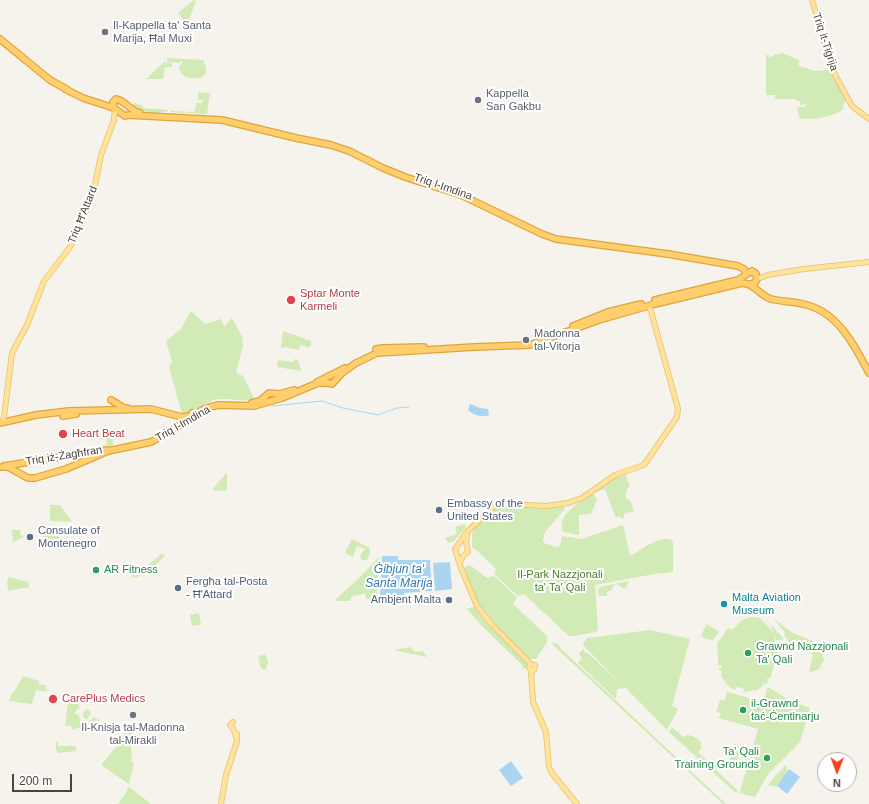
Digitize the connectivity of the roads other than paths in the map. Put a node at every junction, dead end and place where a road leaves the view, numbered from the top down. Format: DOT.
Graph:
graph roads {
  1 [pos="812,0"];
  2 [pos="0,39"];
  3 [pos="114,106"];
  4 [pos="127,113"];
  5 [pos="114,120"];
  6 [pos="869,120"];
  7 [pos="869,262"];
  8 [pos="746,274"];
  9 [pos="754,279"];
  10 [pos="716,290"];
  11 [pos="766,296"];
  12 [pos="652,308"];
  13 [pos="869,366"];
  14 [pos="869,373"];
  15 [pos="332,374"];
  16 [pos="326,380"];
  17 [pos="336,381"];
  18 [pos="270,393"];
  19 [pos="272,401"];
  20 [pos="141,409"];
  21 [pos="5,410"];
  22 [pos="108,410"];
  23 [pos="120,410"];
  24 [pos="36,415"];
  25 [pos="63,416"];
  26 [pos="174,416"];
  27 [pos="1,422"];
  28 [pos="170,431"];
  29 [pos="126,447"];
  30 [pos="1,467"];
  31 [pos="471,528"];
  32 [pos="458,545"];
  33 [pos="467,548"];
  34 [pos="456,554"];
  35 [pos="463,556"];
  36 [pos="460,564"];
  37 [pos="535,665"];
  38 [pos="532,671"];
  39 [pos="233,722"];
  40 [pos="240,734"];
  41 [pos="236,742"];
  42 [pos="221,804"];
  43 [pos="577,804"];
  1 -- 6 [label="main road, Triq it-Tiġrija"];
  2 -- 3 [label="highway, Triq l-Imdina"];
  3 -- 4 [label="highway, Triq l-Imdina"];
  3 -- 4 [label="highway, Triq l-Imdina"];
  3 -- 5 [label="main road, Triq Ħ'Attard"];
  4 -- 5 [label="main road"];
  4 -- 8 [label="highway, Triq l-Imdina"];
  4 -- 9 [label="highway, Triq l-Imdina"];
  5 -- 21 [label="main road, Triq Ħ'Attard"];
  7 -- 9 [label="main road"];
  8 -- 9 [label="highway, Triq l-Imdina"];
  8 -- 9 [label="highway"];
  8 -- 15 [label="highway, Triq l-Imdina"];
  9 -- 10 [label="highway"];
  9 -- 11 [label="highway"];
  9 -- 13 [label="highway"];
  10 -- 11 [label="highway"];
  10 -- 12 [label="highway"];
  11 -- 14 [label="highway"];
  12 -- 17 [label="highway"];
  12 -- 31 [label="main road"];
  15 -- 16 [label="highway, Triq l-Imdina"];
  15 -- 17 [label="highway"];
  16 -- 17 [label="highway, Triq l-Imdina"];
  16 -- 18 [label="highway, Triq l-Imdina"];
  16 -- 19 [label="highway, Triq l-Imdina"];
  18 -- 19 [label="highway"];
  18 -- 26 [label="highway, Triq l-Imdina"];
  19 -- 28 [label="highway, Triq l-Imdina"];
  20 -- 22 [label="highway"];
  20 -- 23 [label="highway"];
  20 -- 26 [label="highway"];
  21 -- 24 [label="main road"];
  21 -- 27 [label="main road, Triq Ħ'Attard"];
  22 -- 23 [label="highway"];
  22 -- 24 [label="highway"];
  23 -- 25 [label="highway"];
  24 -- 27 [label="highway"];
  26 -- 28 [label="highway"];
  28 -- 29 [label="highway, Triq l-Imdina"];
  29 -- 30 [label="highway, Triq iż-Żagħfran"];
  29 -- 30 [label="highway, Triq l-Imdina"];
  31 -- 32 [label="main road"];
  31 -- 33 [label="main road"];
  32 -- 33 [label="main road"];
  32 -- 34 [label="main road"];
  33 -- 35 [label="main road"];
  34 -- 35 [label="main road"];
  34 -- 36 [label="main road"];
  35 -- 36 [label="main road"];
  36 -- 38 [label="main road"];
  37 -- 38 [label="main road"];
  38 -- 43 [label="main road"];
  39 -- 41 [label="main road"];
  40 -- 41 [label="main road"];
  41 -- 42 [label="main road"];
}
